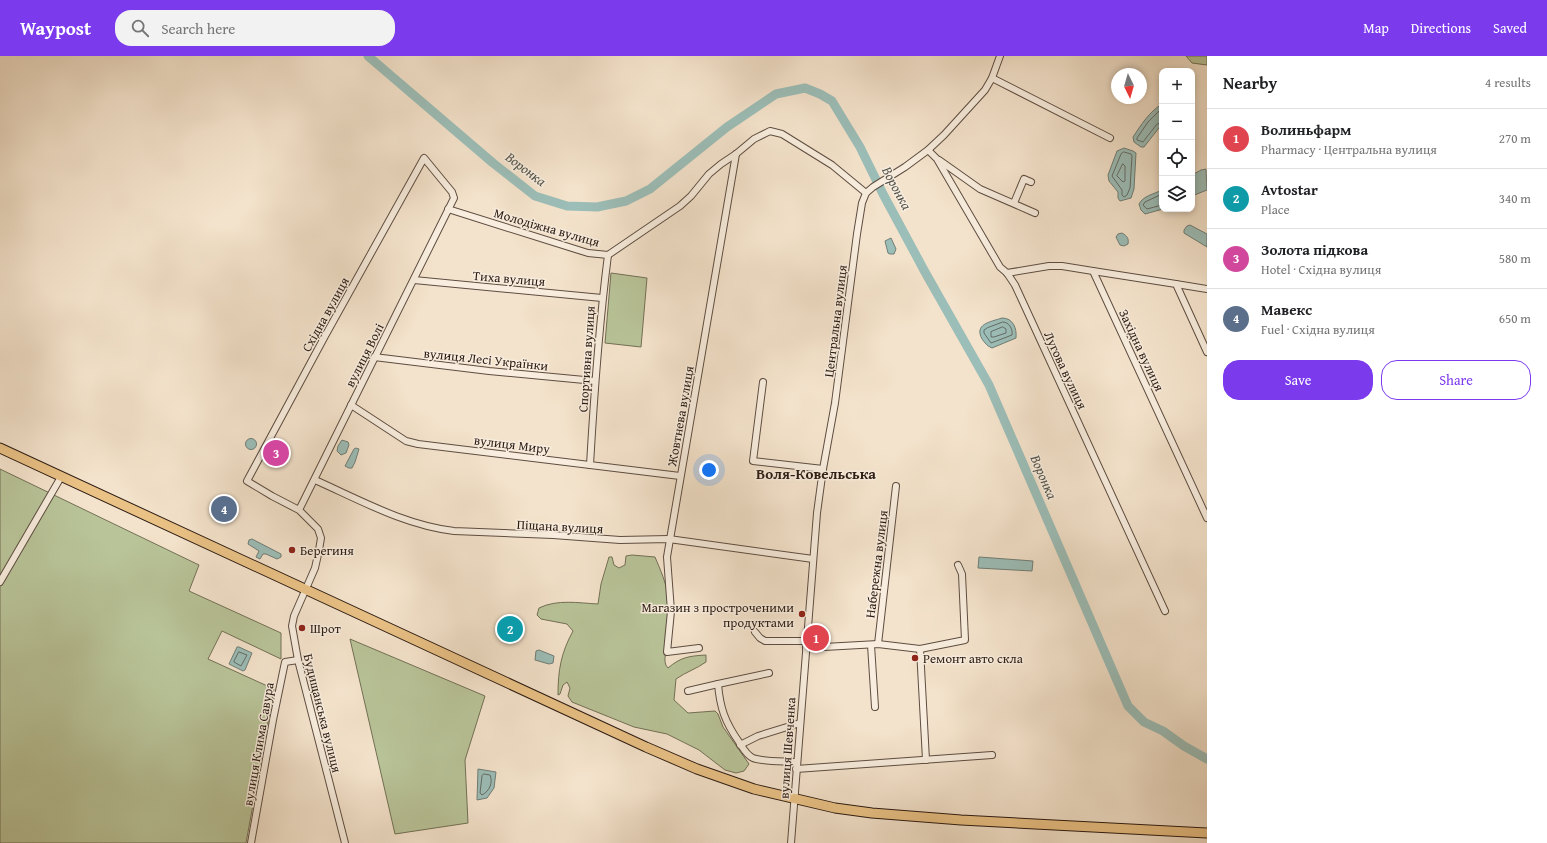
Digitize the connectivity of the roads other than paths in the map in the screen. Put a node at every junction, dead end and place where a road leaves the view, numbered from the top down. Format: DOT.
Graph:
graph roads {
  1 [pos="1000,56"];
  2 [pos="992,78"];
  3 [pos="1110,138"];
  4 [pos="928,150"];
  5 [pos="736,154"];
  6 [pos="424,158"];
  7 [pos="937,159"];
  8 [pos="1032,182"];
  9 [pos="866,193"];
  10 [pos="1014,203"];
  11 [pos="448,209"];
  12 [pos="1035,213"];
  13 [pos="608,255"];
  14 [pos="1093,271"];
  15 [pos="1007,273"];
  16 [pos="414,280"];
  17 [pos="1176,284"];
  18 [pos="1207,289"];
  19 [pos="602,298"];
  20 [pos="1207,352"];
  21 [pos="374,357"];
  22 [pos="595,381"];
  23 [pos="763,382"];
  24 [pos="351,405"];
  25 [pos="0,448"];
  26 [pos="590,464"];
  27 [pos="823,469"];
  28 [pos="680,476"];
  29 [pos="61,477"];
  30 [pos="315,480"];
  31 [pos="247,481"];
  32 [pos="896,486"];
  33 [pos="299,510"];
  34 [pos="1207,518"];
  35 [pos="669,540"];
  36 [pos="813,559"];
  37 [pos="958,565"];
  38 [pos="0,582"];
  39 [pos="306,590"];
  40 [pos="1164,611"];
  41 [pos="755,632"];
  42 [pos="871,644"];
  43 [pos="878,644"];
  44 [pos="699,648"];
  45 [pos="807,648"];
  46 [pos="920,649"];
  47 [pos="298,660"];
  48 [pos="769,673"];
  49 [pos="718,684"];
  50 [pos="688,691"];
  51 [pos="875,708"];
  52 [pos="800,723"];
  53 [pos="740,745"];
  54 [pos="992,755"];
  55 [pos="926,760"];
  56 [pos="796,766"];
  57 [pos="794,800"];
  58 [pos="1207,833"];
  59 [pos="251,843"];
  60 [pos="345,843"];
  61 [pos="791,843"];
  1 -- 2 [label="street, Центральна вулиця"];
  2 -- 3 [label="street"];
  2 -- 4 [label="street, Центральна вулиця"];
  4 -- 7 [label="street, Лугова вулиця"];
  4 -- 9 [label="street, Центральна вулиця"];
  5 -- 9 [label="street, Молодіжна вулиця"];
  5 -- 13 [label="street, Молодіжна вулиця"];
  5 -- 28 [label="street, Жовтнева вулиця"];
  6 -- 11 [label="street, вулиця Волі"];
  6 -- 31 [label="street, Східна вулиця"];
  7 -- 10 [label="street"];
  7 -- 15 [label="street, Лугова вулиця"];
  8 -- 10 [label="street"];
  9 -- 27 [label="street, Центральна вулиця"];
  10 -- 12 [label="street"];
  11 -- 13 [label="street, Молодіжна вулиця"];
  11 -- 16 [label="street, вулиця Волі"];
  13 -- 19 [label="street, Спортивна вулиця"];
  14 -- 15 [label="street"];
  14 -- 17 [label="street"];
  14 -- 34 [label="street, Західна вулиця"];
  15 -- 40 [label="street, Лугова вулиця"];
  16 -- 19 [label="street, Тиха вулиця"];
  16 -- 21 [label="street, вулиця Волі"];
  17 -- 18 [label="street"];
  17 -- 20 [label="street"];
  19 -- 22 [label="street, Спортивна вулиця"];
  21 -- 22 [label="street, вулиця Лесі Українки"];
  21 -- 24 [label="street, вулиця Волі"];
  22 -- 26 [label="street, Спортивна вулиця"];
  23 -- 27 [label="street"];
  24 -- 26 [label="street, вулиця Миру"];
  24 -- 30 [label="street, вулиця Волі"];
  25 -- 29 [label="highway"];
  26 -- 28 [label="street, вулиця Миру"];
  27 -- 36 [label="street, Центральна вулиця"];
  28 -- 35 [label="street, Жовтнева вулиця"];
  29 -- 38 [label="street"];
  29 -- 39 [label="highway"];
  30 -- 33 [label="street, вулиця Волі"];
  30 -- 35 [label="street, Піщана вулиця"];
  31 -- 33 [label="street, Будищанська вулиця"];
  32 -- 43 [label="street, Набережна вулиця"];
  33 -- 39 [label="street, Будищанська вулиця"];
  35 -- 36 [label="street, Піщана вулиця"];
  35 -- 44 [label="street, Жовтнева вулиця"];
  36 -- 45 [label="street, Центральна вулиця"];
  37 -- 46 [label="street"];
  39 -- 47 [label="street, Будищанська вулиця"];
  39 -- 57 [label="highway"];
  41 -- 45 [label="street"];
  42 -- 43 [label="street"];
  42 -- 45 [label="street"];
  42 -- 51 [label="street"];
  43 -- 46 [label="street"];
  45 -- 52 [label="street, вулиця Шевченка"];
  46 -- 55 [label="street"];
  47 -- 59 [label="street, вулиця Клима Савура"];
  47 -- 60 [label="street, Будищанська вулиця"];
  48 -- 49 [label="street"];
  49 -- 50 [label="street"];
  49 -- 53 [label="street"];
  52 -- 53 [label="street"];
  52 -- 56 [label="street, вулиця Шевченка"];
  53 -- 56 [label="street"];
  54 -- 55 [label="street"];
  55 -- 56 [label="street"];
  56 -- 57 [label="street, вулиця Шевченка"];
  57 -- 58 [label="highway"];
  57 -- 61 [label="street, вулиця Шевченка"];
}
